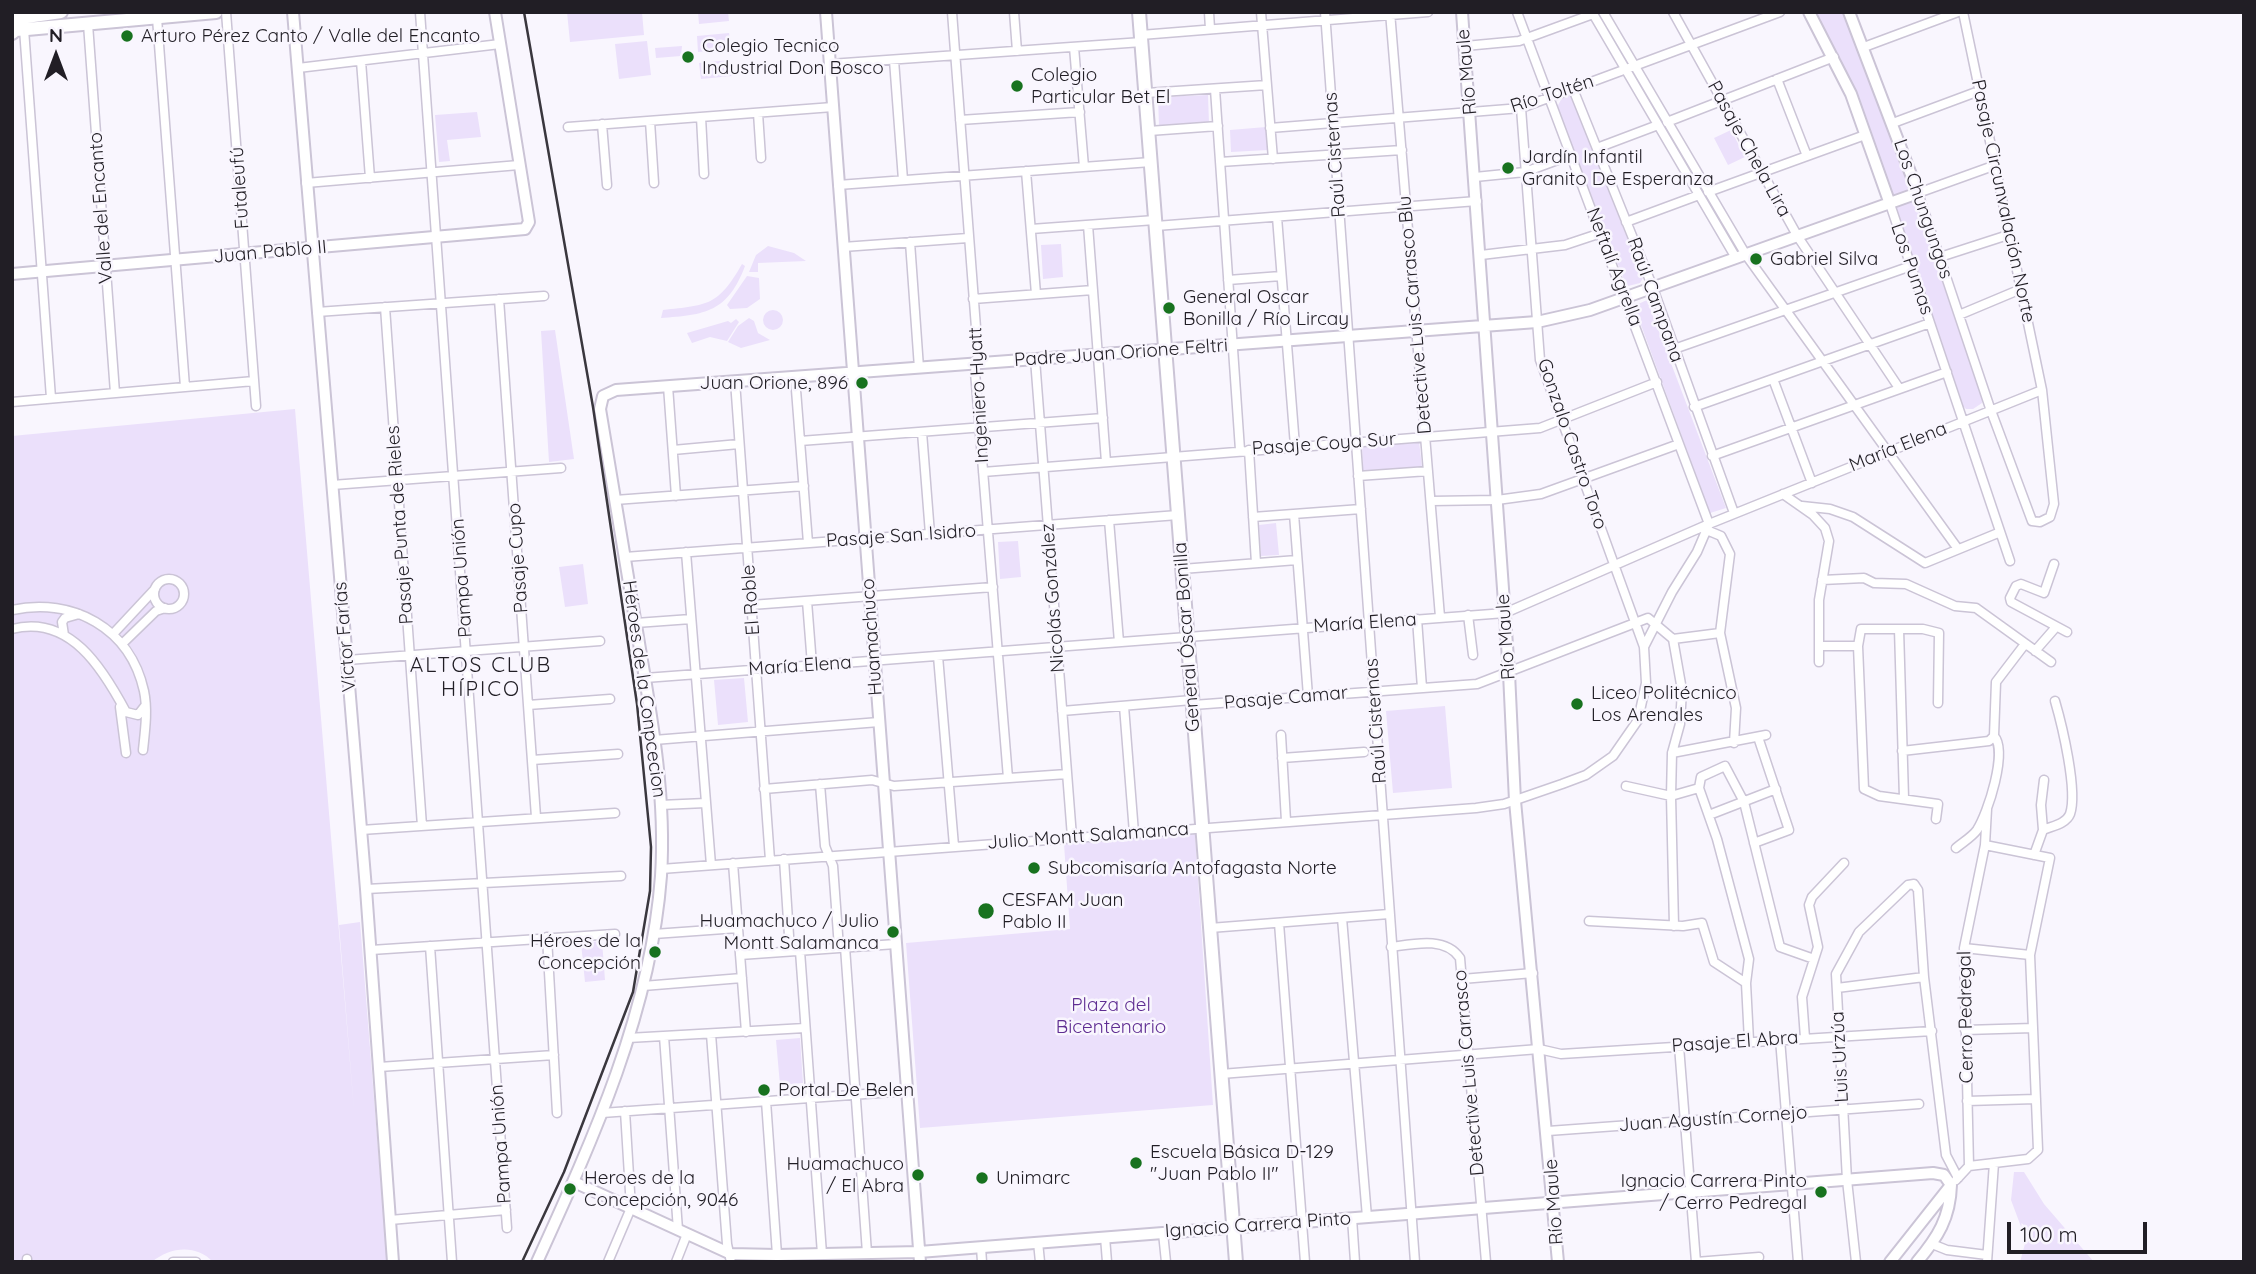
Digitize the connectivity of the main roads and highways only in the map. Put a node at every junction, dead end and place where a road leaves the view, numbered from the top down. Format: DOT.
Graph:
graph roads {
  1 [pos="61,12"];
  2 [pos="216,12"];
  3 [pos="1139,12"];
  4 [pos="12,19"];
  5 [pos="18,31"];
  6 [pos="1236,1262"];
  1 -- 4 [label="main road"];
  2 -- 5 [label="main road"];
  3 -- 6 [label="main road, General Óscar Bonilla"];
}
